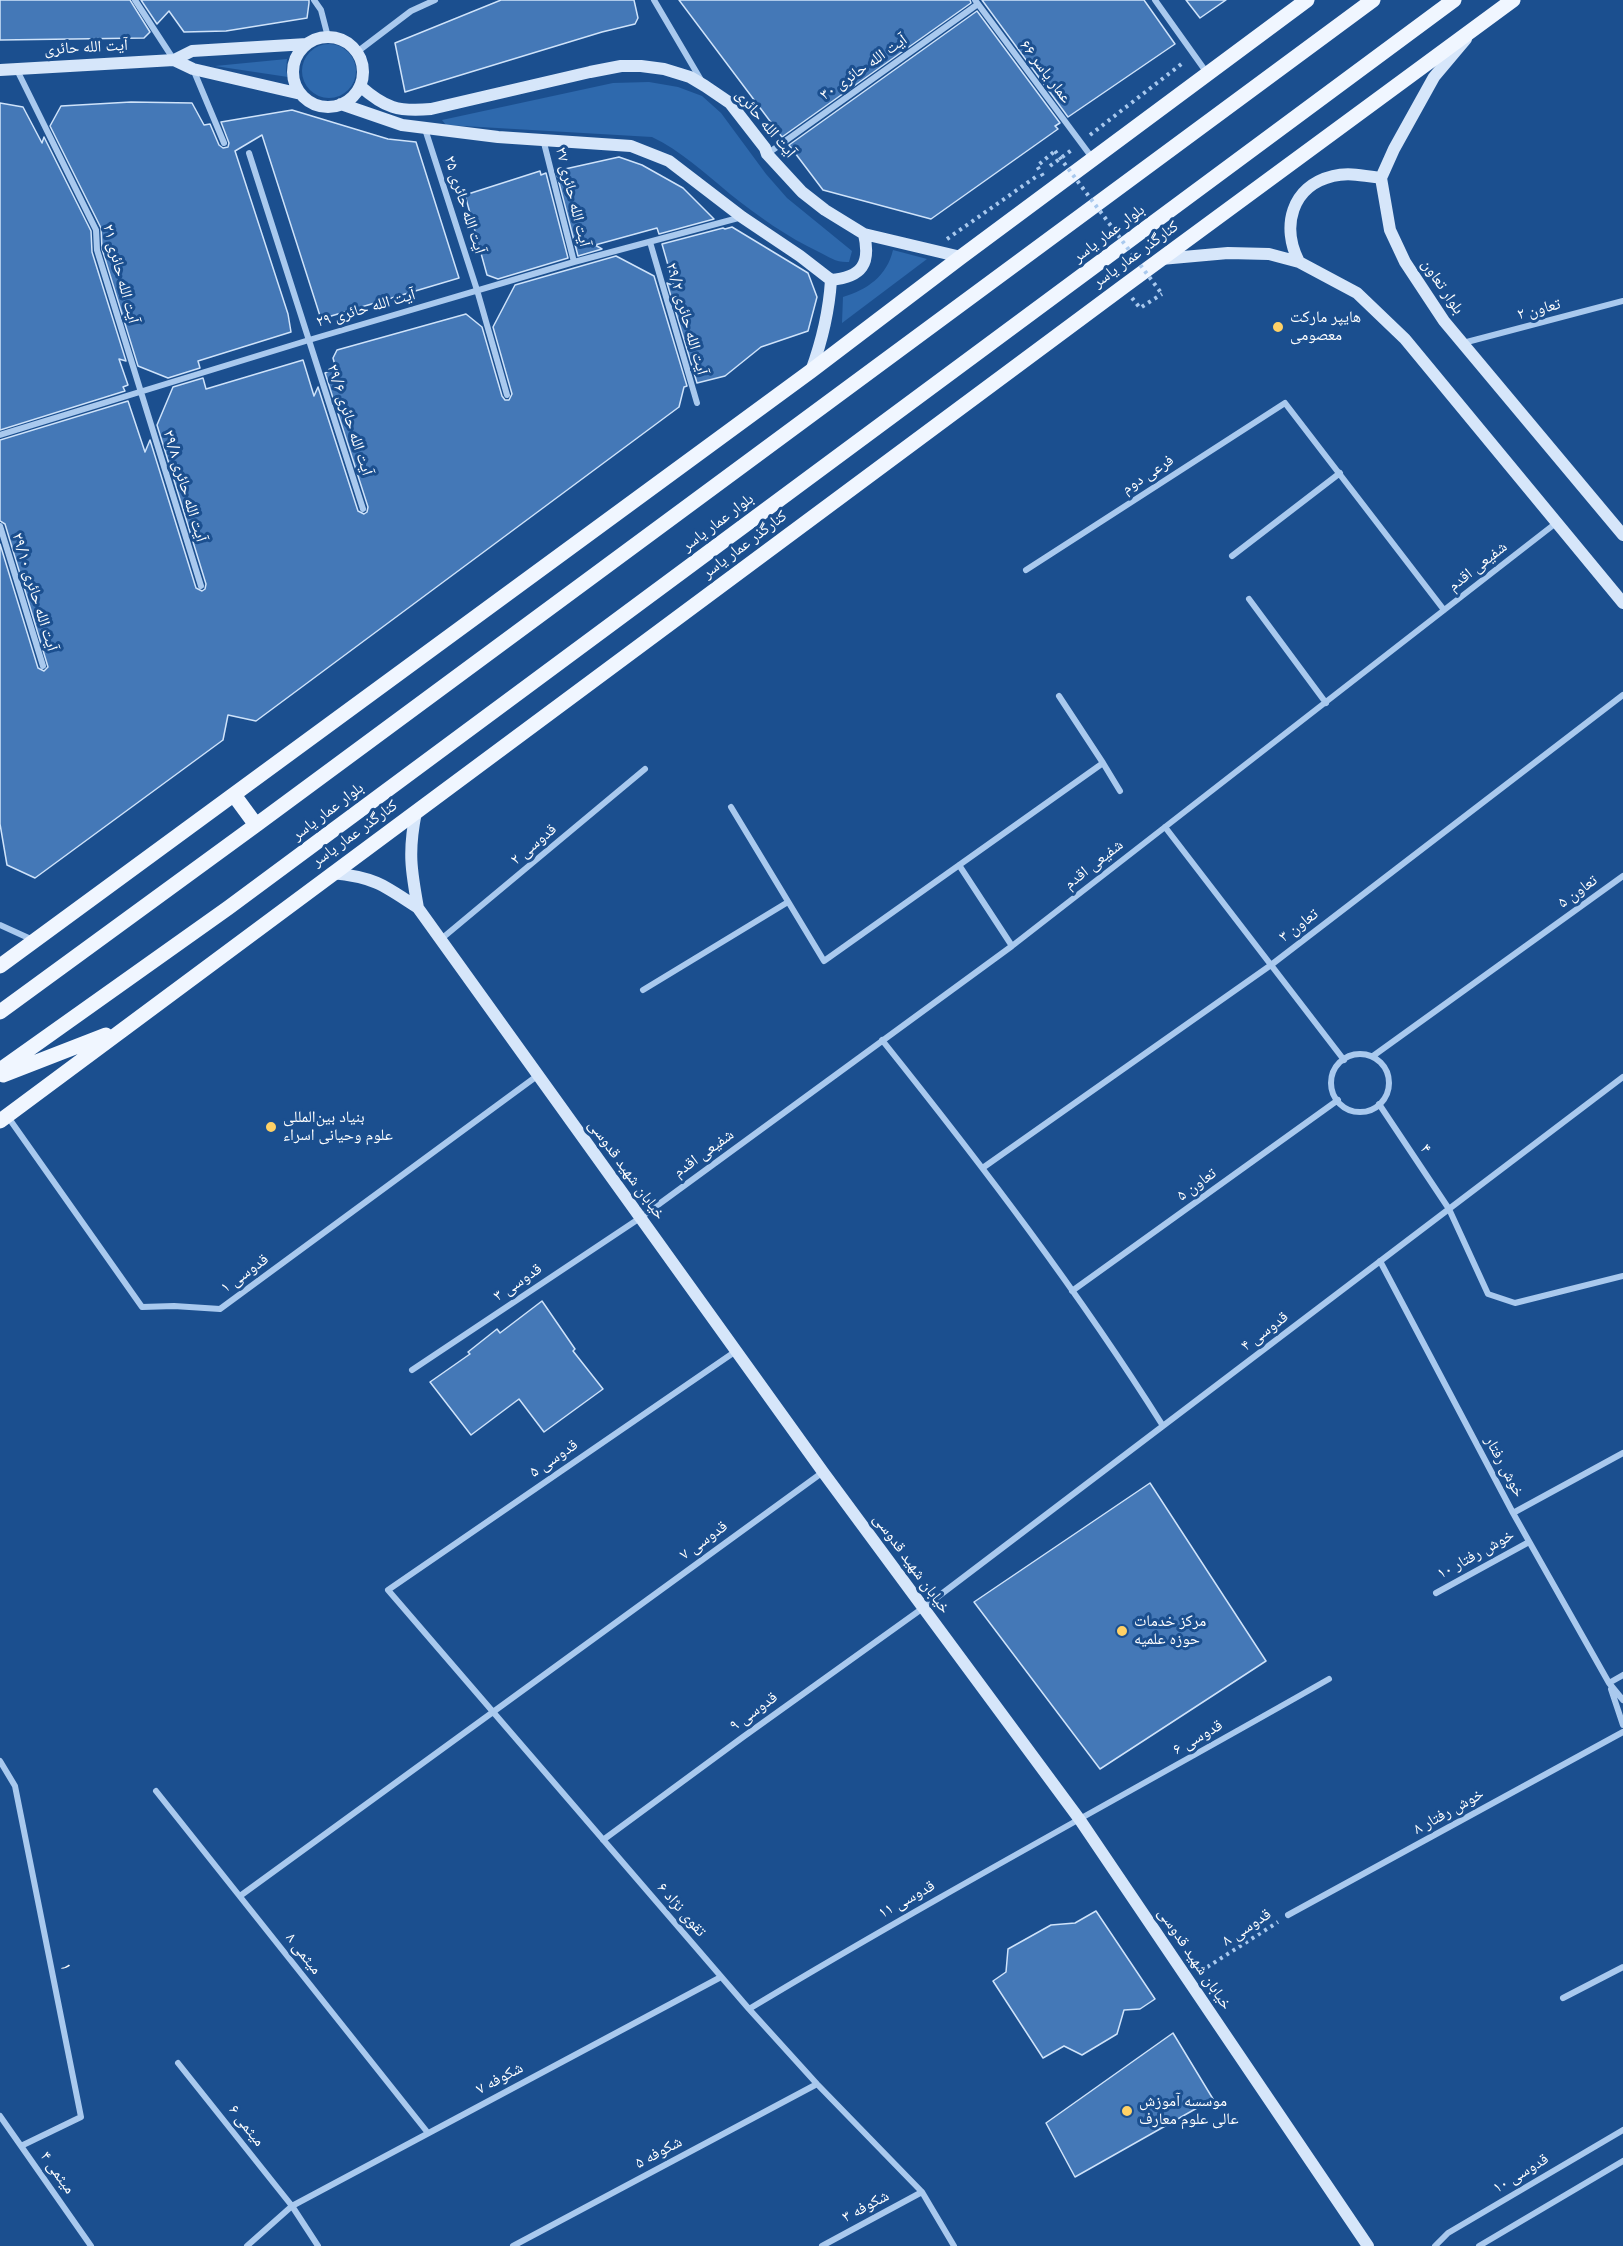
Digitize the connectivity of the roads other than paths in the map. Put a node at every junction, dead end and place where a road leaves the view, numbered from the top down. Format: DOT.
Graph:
graph roads {
  1 [pos="135,0"];
  2 [pos="314,0"];
  3 [pos="435,0"];
  4 [pos="654,0"];
  5 [pos="1155,0"];
  6 [pos="1306,0"];
  7 [pos="1373,0"];
  8 [pos="1454,0"];
  9 [pos="1514,0"];
  10 [pos="976,2"];
  11 [pos="1475,28"];
  12 [pos="328,37"];
  13 [pos="307,44"];
  14 [pos="357,52"];
  15 [pos="174,60"];
  16 [pos="17,69"];
  17 [pos="193,69"];
  18 [pos="0,70"];
  19 [pos="1207,73"];
  20 [pos="360,86"];
  21 [pos="705,86"];
  22 [pos="301,94"];
  23 [pos="341,104"];
  24 [pos="425,128"];
  25 [pos="543,139"];
  26 [pos="224,143"];
  27 [pos="249,153"];
  28 [pos="766,154"];
  29 [pos="1094,160"];
  30 [pos="1381,178"];
  31 [pos="742,217"];
  32 [pos="864,234"];
  33 [pos="650,242"];
  34 [pos="961,257"];
  35 [pos="1161,259"];
  36 [pos="574,262"];
  37 [pos="1299,262"];
  38 [pos="831,280"];
  39 [pos="477,290"];
  40 [pos="1623,301"];
  41 [pos="309,340"];
  42 [pos="1463,343"];
  43 [pos="811,371"];
  44 [pos="141,393"];
  45 [pos="507,395"];
  46 [pos="697,403"];
  47 [pos="0,435"];
  48 [pos="1340,473"];
  49 [pos="363,509"];
  50 [pos="1557,523"];
  51 [pos="0,526"];
  52 [pos="1623,535"];
  53 [pos="1232,556"];
  54 [pos="1026,570"];
  55 [pos="201,586"];
  56 [pos="1249,599"];
  57 [pos="1623,603"];
  58 [pos="1444,610"];
  59 [pos="43,666"];
  60 [pos="1623,695"];
  61 [pos="1059,696"];
  62 [pos="1326,703"];
  63 [pos="1103,763"];
  64 [pos="645,770"];
  65 [pos="1120,791"];
  66 [pos="234,795"];
  67 [pos="730,807"];
  68 [pos="416,812"];
  69 [pos="256,825"];
  70 [pos="1165,827"];
  71 [pos="959,865"];
  72 [pos="332,873"];
  73 [pos="1623,876"];
  74 [pos="788,902"];
  75 [pos="418,908"];
  76 [pos="0,925"];
  77 [pos="34,941"];
  78 [pos="440,941"];
  79 [pos="1012,946"];
  80 [pos="1271,965"];
  81 [pos="0,966"];
  82 [pos="644,990"];
  83 [pos="0,1012"];
  84 [pos="124,1028"];
  85 [pos="882,1040"];
  86 [pos="1373,1056"];
  87 [pos="1344,1060"];
  88 [pos="0,1070"];
  89 [pos="0,1076"];
  90 [pos="537,1076"];
  91 [pos="1623,1077"];
  92 [pos="1338,1100"];
  93 [pos="1379,1104"];
  94 [pos="3,1118"];
  95 [pos="984,1167"];
  96 [pos="1449,1209"];
  97 [pos="640,1218"];
  98 [pos="1380,1261"];
  99 [pos="1623,1276"];
  100 [pos="1072,1291"];
  101 [pos="736,1351"];
  102 [pos="412,1370"];
  103 [pos="1163,1426"];
  104 [pos="1623,1454"];
  105 [pos="823,1472"];
  106 [pos="1513,1513"];
  107 [pos="1529,1542"];
  108 [pos="388,1590"];
  109 [pos="1436,1593"];
  110 [pos="923,1608"];
  111 [pos="1623,1675"];
  112 [pos="1329,1679"];
  113 [pos="1609,1683"];
  114 [pos="1623,1700"];
  115 [pos="492,1711"];
  116 [pos="1623,1725"];
  117 [pos="1623,1732"];
  118 [pos="0,1761"];
  119 [pos="156,1791"];
  120 [pos="1080,1820"];
  121 [pos="603,1840"];
  122 [pos="240,1896"];
  123 [pos="1288,1915"];
  124 [pos="1623,1967"];
  125 [pos="721,1977"];
  126 [pos="1563,1998"];
  127 [pos="749,2009"];
  128 [pos="178,2063"];
  129 [pos="816,2084"];
  130 [pos="0,2116"];
  131 [pos="1623,2130"];
  132 [pos="428,2133"];
  133 [pos="21,2146"];
  134 [pos="1623,2161"];
  135 [pos="922,2192"];
  136 [pos="292,2206"];
  137 [pos="91,2246"];
  138 [pos="247,2246"];
  139 [pos="318,2246"];
  140 [pos="513,2246"];
  141 [pos="822,2246"];
  142 [pos="954,2246"];
  143 [pos="1368,2246"];
  144 [pos="1435,2246"];
  145 [pos="1479,2246"];
  1 -- 15 [label="street"];
  2 -- 12 [label="street"];
  3 -- 14 [label="street"];
  4 -- 21 [label="street"];
  5 -- 19 [label="street"];
  6 -- 19 [label="main road"];
  7 -- 69 [label="main road, بلوار عمار یاسر"];
  8 -- 88 [label="main road, بلوار عمار یاسر"];
  9 -- 11 [label="main road, کنارگذر عمار یاسر"];
  10 -- 28 [label="street, آیت الله حائری ۳۰"];
  10 -- 29 [label="street, عمار یاسر ۶۶"];
  11 -- 30 [label="main road"];
  11 -- 35 [label="main road, کنارگذر عمار یاسر"];
  12 -- 13 [label="main road"];
  12 -- 14 [label="main road"];
  13 -- 15 [label="main road, آیت الله حائری"];
  13 -- 22 [label="main road"];
  14 -- 20 [label="main road"];
  15 -- 16 [label="main road, آیت الله حائری"];
  15 -- 17 [label="main road, آیت الله حائری"];
  16 -- 18 [label="main road, آیت الله حائری"];
  16 -- 44 [label="street, آیت الله حائری ۲۱"];
  17 -- 22 [label="main road, آیت الله حائری"];
  17 -- 26 [label="street"];
  19 -- 29 [label="main road"];
  20 -- 21 [label="main road, آیت الله حائری"];
  20 -- 23 [label="main road"];
  21 -- 28 [label="main road, آیت الله حائری"];
  22 -- 23 [label="main road"];
  23 -- 24 [label="main road"];
  24 -- 25 [label="main road"];
  24 -- 39 [label="street, آیت الله حائری ۲۵"];
  25 -- 31 [label="main road"];
  25 -- 36 [label="street, آیت الله حائری ۲۷"];
  27 -- 41 [label="street, آیت الله حائری ۲۹/۶"];
  28 -- 32 [label="main road, آیت الله حائری"];
  29 -- 34 [label="main road"];
  30 -- 37 [label="main road"];
  30 -- 42 [label="main road, بلوار تعاون"];
  31 -- 33 [label="street, آیت الله حائری ۲۹"];
  31 -- 38 [label="main road"];
  32 -- 34 [label="main road, آیت الله حائری"];
  32 -- 38 [label="main road"];
  33 -- 36 [label="street, آیت الله حائری ۲۹"];
  33 -- 46 [label="street, آیت الله حائری ۲۹/۲"];
  34 -- 43 [label="main road"];
  35 -- 37 [label="main road"];
  35 -- 68 [label="main road, کنارگذر عمار یاسر"];
  36 -- 39 [label="street, آیت الله حائری ۲۹"];
  37 -- 50 [label="main road"];
  38 -- 43 [label="main road"];
  39 -- 41 [label="street, آیت الله حائری ۲۹"];
  39 -- 45 [label="street, آیت الله حائری ۲۵"];
  40 -- 42 [label="street, تعاون ۲"];
  41 -- 44 [label="street, آیت الله حائری ۲۹"];
  41 -- 49 [label="street, آیت الله حائری ۲۹/۶"];
  42 -- 52 [label="main road, بلوار تعاون"];
  43 -- 66 [label="main road"];
  44 -- 47 [label="street, آیت الله حائری ۲۹"];
  44 -- 55 [label="street, آیت الله حائری ۲۹/۸"];
  48 -- 53 [label="street"];
  48 -- 54 [label="street, فرعی دوم"];
  48 -- 58 [label="street"];
  50 -- 57 [label="main road"];
  50 -- 58 [label="street, شفیعی اقدم"];
  51 -- 59 [label="street, آیت الله حائری ۲۹/۱۰"];
  56 -- 62 [label="street"];
  58 -- 62 [label="street, شفیعی اقدم"];
  60 -- 80 [label="street, تعاون ۳"];
  61 -- 63 [label="street"];
  62 -- 70 [label="street, شفیعی اقدم"];
  63 -- 65 [label="street"];
  63 -- 71 [label="street"];
  64 -- 78 [label="street, قدوسی ۲"];
  66 -- 69 [label="main road"];
  66 -- 77 [label="main road"];
  67 -- 74 [label="street"];
  68 -- 72 [label="main road, کنارگذر عمار یاسر"];
  68 -- 75 [label="main road"];
  69 -- 83 [label="main road, بلوار عمار یاسر"];
  70 -- 79 [label="street, شفیعی اقدم"];
  70 -- 80 [label="street"];
  71 -- 74 [label="street"];
  71 -- 79 [label="street"];
  72 -- 75 [label="main road"];
  72 -- 84 [label="main road, کنارگذر عمار یاسر"];
  73 -- 86 [label="street, تعاون ۵"];
  74 -- 82 [label="street"];
  75 -- 78 [label="main road, خیابان شهید قدوسی"];
  76 -- 77 [label="street"];
  77 -- 81 [label="main road"];
  78 -- 90 [label="main road, خیابان شهید قدوسی"];
  79 -- 85 [label="street, شفیعی اقدم"];
  80 -- 87 [label="street"];
  80 -- 95 [label="street, تعاون ۳"];
  84 -- 89 [label="main road"];
  84 -- 94 [label="main road, کنارگذر عمار یاسر"];
  85 -- 95 [label="street"];
  85 -- 97 [label="street, شفیعی اقدم"];
  86 -- 87 [label="street"];
  86 -- 93 [label="street"];
  87 -- 92 [label="street"];
  90 -- 94 [label="street, قدوسی ۱"];
  90 -- 97 [label="main road, خیابان شهید قدوسی"];
  91 -- 96 [label="street, قدوسی ۴"];
  92 -- 93 [label="street"];
  92 -- 100 [label="street, تعاون ۵"];
  93 -- 96 [label="street, ۴"];
  95 -- 100 [label="street"];
  96 -- 98 [label="street, قدوسی ۴"];
  96 -- 99 [label="street, ۴"];
  97 -- 101 [label="main road, خیابان شهید قدوسی"];
  97 -- 102 [label="street, قدوسی ۳"];
  98 -- 103 [label="street, قدوسی ۴"];
  98 -- 106 [label="street, خوش رفتار"];
  100 -- 103 [label="street"];
  101 -- 105 [label="main road, خیابان شهید قدوسی"];
  101 -- 108 [label="street, قدوسی ۵"];
  103 -- 110 [label="street, قدوسی ۴"];
  104 -- 106 [label="street"];
  105 -- 110 [label="main road, خیابان شهید قدوسی"];
  105 -- 115 [label="street, قدوسی ۷"];
  106 -- 107 [label="street, خوش رفتار"];
  107 -- 109 [label="street, خوش رفتار ۱۰"];
  107 -- 113 [label="street, خوش رفتار"];
  108 -- 115 [label="street, تقوی نژاد ۶"];
  110 -- 120 [label="main road, خیابان شهید قدوسی"];
  110 -- 121 [label="street, قدوسی ۹"];
  111 -- 113 [label="street"];
  112 -- 120 [label="street, قدوسی ۶"];
  113 -- 114 [label="street, خوش رفتار"];
  113 -- 116 [label="street, خوش رفتار"];
  115 -- 121 [label="street, تقوی نژاد ۶"];
  115 -- 122 [label="street, قدوسی ۷"];
  117 -- 123 [label="street, خوش رفتار ۸"];
  118 -- 133 [label="street, ۱"];
  119 -- 122 [label="street, میثمی ۸"];
  120 -- 127 [label="street, قدوسی ۱۱"];
  120 -- 143 [label="main road, خیابان شهید قدوسی"];
  121 -- 125 [label="street, تقوی نژاد ۶"];
  122 -- 132 [label="street, میثمی ۸"];
  124 -- 126 [label="street"];
  125 -- 127 [label="street, تقوی نژاد ۶"];
  125 -- 132 [label="street, شکوفه ۷"];
  127 -- 129 [label="street, تقوی نژاد ۶"];
  128 -- 136 [label="street, میثمی ۶"];
  129 -- 135 [label="street, تقوی نژاد ۶"];
  129 -- 140 [label="street, شکوفه ۵"];
  130 -- 133 [label="street, میثمی ۴"];
  131 -- 144 [label="street, قدوسی ۱۰"];
  132 -- 136 [label="street, شکوفه ۷"];
  133 -- 137 [label="street, میثمی ۴"];
  134 -- 145 [label="street"];
  135 -- 141 [label="street, شکوفه ۳"];
  135 -- 142 [label="street, تقوی نژاد ۶"];
  136 -- 138 [label="street, شکوفه ۷"];
  136 -- 139 [label="street, میثمی ۶"];
}
